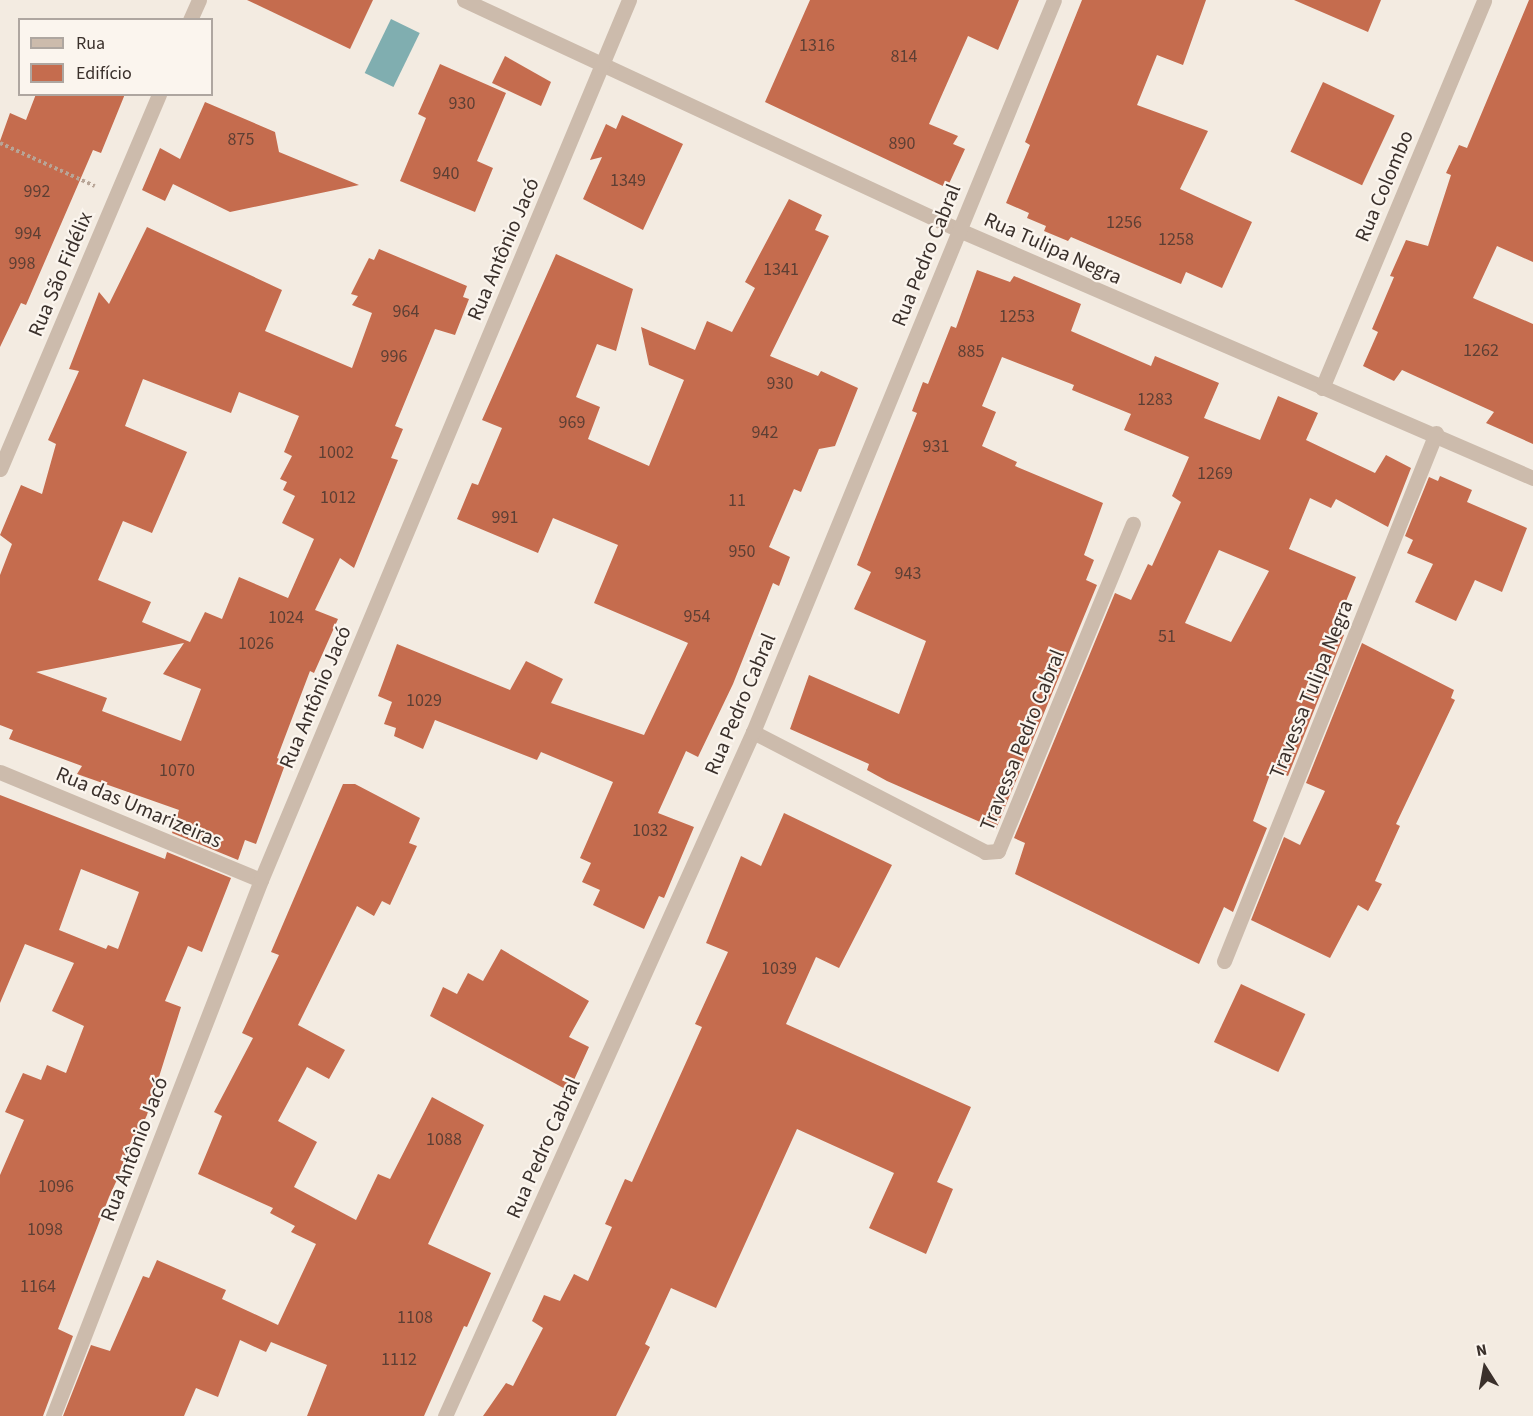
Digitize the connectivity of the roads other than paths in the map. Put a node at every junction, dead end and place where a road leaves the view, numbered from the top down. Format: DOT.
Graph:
graph roads {
  1 [pos="199,0"];
  2 [pos="464,0"];
  3 [pos="629,0"];
  4 [pos="1054,0"];
  5 [pos="1484,0"];
  6 [pos="191,18"];
  7 [pos="603,64"];
  8 [pos="158,96"];
  9 [pos="959,230"];
  10 [pos="1322,387"];
  11 [pos="1436,433"];
  12 [pos="0,469"];
  13 [pos="1533,478"];
  14 [pos="1132,524"];
  15 [pos="753,732"];
  16 [pos="0,772"];
  17 [pos="261,880"];
  18 [pos="1224,961"];
  19 [pos="53,1416"];
  20 [pos="445,1416"];
  1 -- 6 [label="street"];
  2 -- 7 [label="street, Rua Tulipa Negra"];
  3 -- 7 [label="street, Rua Antônio Jacó"];
  4 -- 9 [label="street, Rua Pedro Cabral"];
  5 -- 10 [label="street, Rua Colombo"];
  7 -- 9 [label="street, Rua Tulipa Negra"];
  7 -- 17 [label="street, Rua Antônio Jacó"];
  8 -- 12 [label="street, Rua São Fidélix"];
  9 -- 10 [label="street, Rua Tulipa Negra"];
  9 -- 15 [label="street, Rua Pedro Cabral"];
  10 -- 11 [label="street, Rua Tulipa Negra"];
  11 -- 13 [label="street, Rua Tulipa Negra"];
  11 -- 18 [label="street, Travessa Tulipa Negra"];
  14 -- 15 [label="street, Travessa Pedro Cabral"];
  15 -- 20 [label="street, Rua Pedro Cabral"];
  16 -- 17 [label="street, Rua das Umarizeiras"];
  17 -- 19 [label="street, Rua Antônio Jacó"];
}
